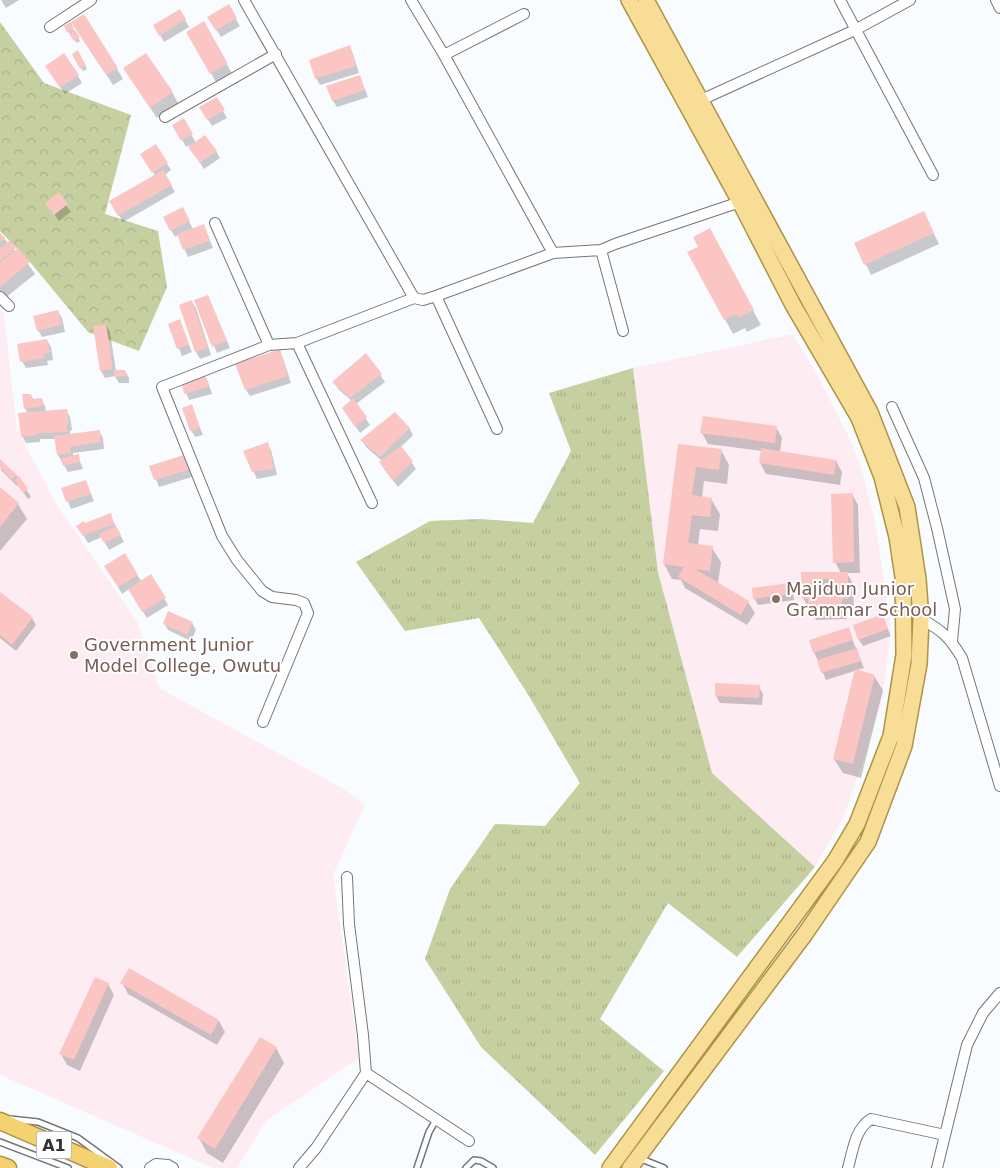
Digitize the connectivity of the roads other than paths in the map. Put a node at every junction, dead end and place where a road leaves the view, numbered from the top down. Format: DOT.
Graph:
graph roads {
  1 [pos="90,0"];
  2 [pos="244,0"];
  3 [pos="411,0"];
  4 [pos="629,0"];
  5 [pos="646,0"];
  6 [pos="840,0"];
  7 [pos="910,0"];
  8 [pos="996,0"];
  9 [pos="1000,8"];
  10 [pos="524,14"];
  11 [pos="50,27"];
  12 [pos="855,30"];
  13 [pos="276,54"];
  14 [pos="444,55"];
  15 [pos="701,100"];
  16 [pos="164,118"];
  17 [pos="933,175"];
  18 [pos="740,202"];
  19 [pos="215,223"];
  20 [pos="601,250"];
  21 [pos="553,253"];
  22 [pos="436,296"];
  23 [pos="0,297"];
  24 [pos="808,297"];
  25 [pos="414,298"];
  26 [pos="793,305"];
  27 [pos="9,306"];
  28 [pos="623,331"];
  29 [pos="297,343"];
  30 [pos="269,345"];
  31 [pos="892,407"];
  32 [pos="497,429"];
  33 [pos="372,503"];
  34 [pos="921,619"];
  35 [pos="952,641"];
  36 [pos="263,722"];
  37 [pos="1000,786"];
  38 [pos="347,877"];
  39 [pos="1000,993"];
  40 [pos="366,1073"];
  41 [pos="0,1119"];
  42 [pos="436,1120"];
  43 [pos="945,1135"];
  44 [pos="469,1141"];
  45 [pos="0,1142"];
  46 [pos="634,1163"];
  47 [pos="0,1165"];
  48 [pos="8,1168"];
  49 [pos="68,1168"];
  50 [pos="109,1168"];
  51 [pos="119,1168"];
  52 [pos="150,1168"];
  53 [pos="173,1168"];
  54 [pos="299,1168"];
  55 [pos="417,1168"];
  56 [pos="466,1168"];
  57 [pos="493,1168"];
  58 [pos="610,1168"];
  59 [pos="664,1168"];
  60 [pos="848,1168"];
  61 [pos="937,1168"];
  1 -- 11 [label="street"];
  2 -- 13 [label="street"];
  3 -- 14 [label="street"];
  4 -- 18 [label="main road"];
  5 -- 15 [label="main road"];
  6 -- 12 [label="street"];
  7 -- 12 [label="street"];
  8 -- 9 [label="street"];
  10 -- 14 [label="street"];
  12 -- 15 [label="street"];
  12 -- 17 [label="street"];
  13 -- 16 [label="street"];
  13 -- 25 [label="street"];
  14 -- 21 [label="street"];
  15 -- 24 [label="main road"];
  18 -- 20 [label="street"];
  18 -- 26 [label="main road"];
  19 -- 30 [label="street"];
  20 -- 21 [label="street"];
  20 -- 28 [label="street"];
  21 -- 22 [label="street"];
  22 -- 25 [label="street"];
  22 -- 32 [label="street"];
  23 -- 27 [label="street"];
  24 -- 26 [label="main road"];
  24 -- 34 [label="main road"];
  25 -- 29 [label="street"];
  26 -- 58 [label="main road"];
  29 -- 30 [label="street"];
  29 -- 33 [label="street"];
  30 -- 36 [label="street"];
  31 -- 35 [label="street"];
  34 -- 35 [label="street"];
  34 -- 46 [label="main road"];
  35 -- 37 [label="street"];
  38 -- 40 [label="street"];
  39 -- 43 [label="street"];
  40 -- 42 [label="street"];
  40 -- 54 [label="street"];
  41 -- 50 [label="highway, A1"];
  41 -- 51 [label="lane"];
  42 -- 44 [label="street"];
  42 -- 55 [label="lane"];
  43 -- 60 [label="street"];
  43 -- 61 [label="street"];
  45 -- 49 [label="lane"];
  46 -- 59 [label="lane"];
  47 -- 48 [label="highway"];
  52 -- 53 [label="street"];
  56 -- 57 [label="lane"];
}
